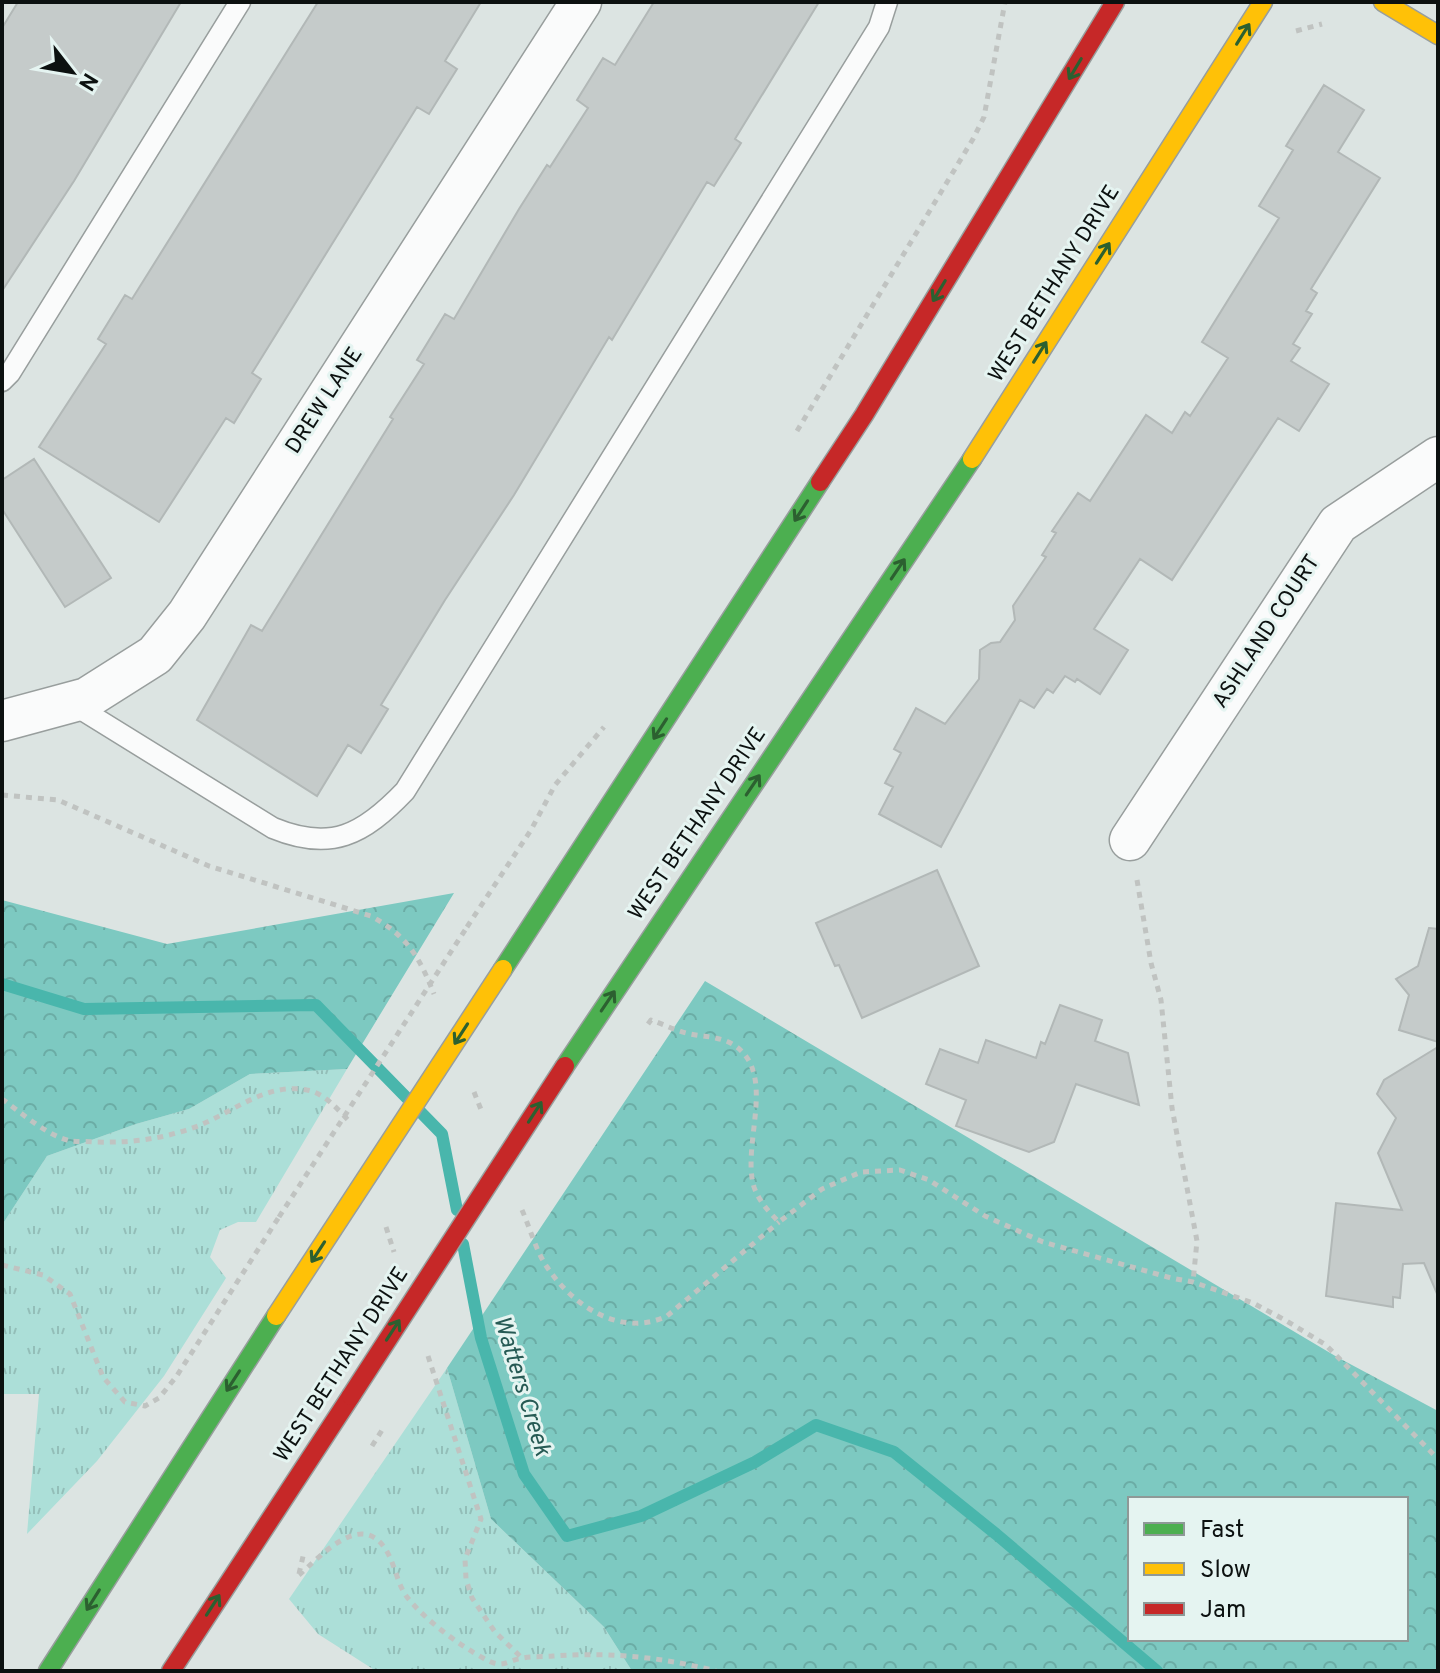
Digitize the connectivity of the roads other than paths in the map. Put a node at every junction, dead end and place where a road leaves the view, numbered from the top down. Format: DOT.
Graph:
graph roads {
  1 [pos="240,2"];
  2 [pos="581,2"];
  3 [pos="887,2"];
  4 [pos="1115,2"];
  5 [pos="1263,2"];
  6 [pos="1383,2"];
  7 [pos="1438,35"];
  8 [pos="2,381"];
  9 [pos="1438,457"];
  10 [pos="71,703"];
  11 [pos="2,721"];
  12 [pos="1130,840"];
  13 [pos="48,1671"];
  14 [pos="171,1671"];
  1 -- 8 [label="lane"];
  2 -- 10 [label="street, DREW LANE"];
  3 -- 10 [label="lane"];
  4 -- 13 [label="main road, one-way, bridge"];
  14 -- 5 [label="main road, WEST BETHANY DRIVE, one-way, bridge"];
  6 -- 7 [label="main road"];
  9 -- 12 [label="street, ASHLAND COURT"];
  10 -- 11 [label="street, DREW LANE"];
}
